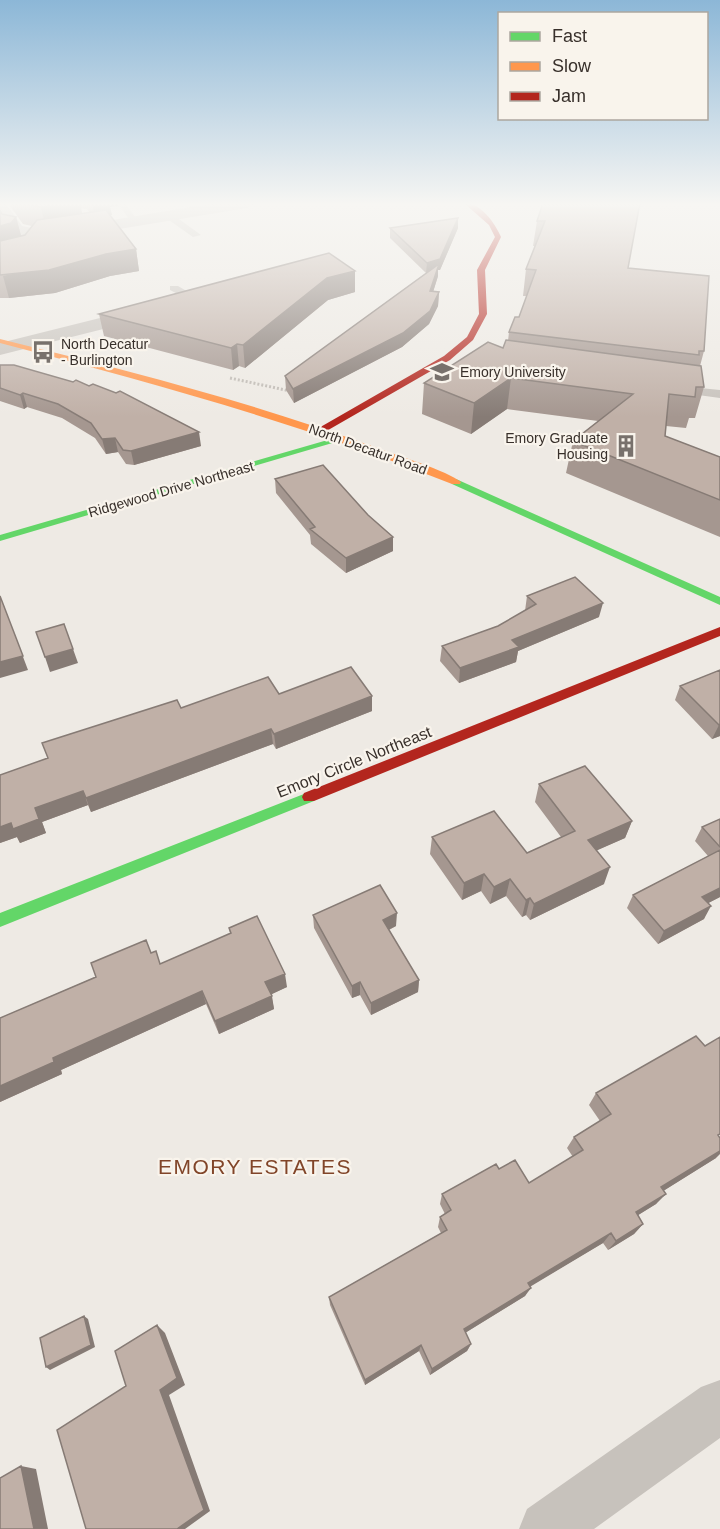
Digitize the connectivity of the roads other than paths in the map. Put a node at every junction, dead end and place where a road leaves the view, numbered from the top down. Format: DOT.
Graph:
graph roads {
  1 [pos="481,274"];
  2 [pos="174,288"];
  3 [pos="216,295"];
  4 [pos="197,300"];
  5 [pos="6,345"];
  6 [pos="665,388"];
  7 [pos="720,394"];
  8 [pos="320,431"];
  9 [pos="341,439"];
  10 [pos="0,538"];
  11 [pos="720,601"];
  12 [pos="720,631"];
  13 [pos="0,920"];
  14 [pos="720,1406"];
  15 [pos="547,1529"];
  1 -- 8 [label="street"];
  2 -- 4 [label="lane"];
  3 -- 4 [label="street"];
  4 -- 5 [label="street"];
  5 -- 8 [label="street, North Decatur Road"];
  6 -- 7 [label="lane"];
  8 -- 9 [label="street, North Decatur Road"];
  9 -- 10 [label="street, Ridgewood Drive Northeast"];
  9 -- 11 [label="street, North Decatur Road"];
  12 -- 13 [label="street, Emory Circle Northeast"];
  14 -- 15 [label="street"];
}
